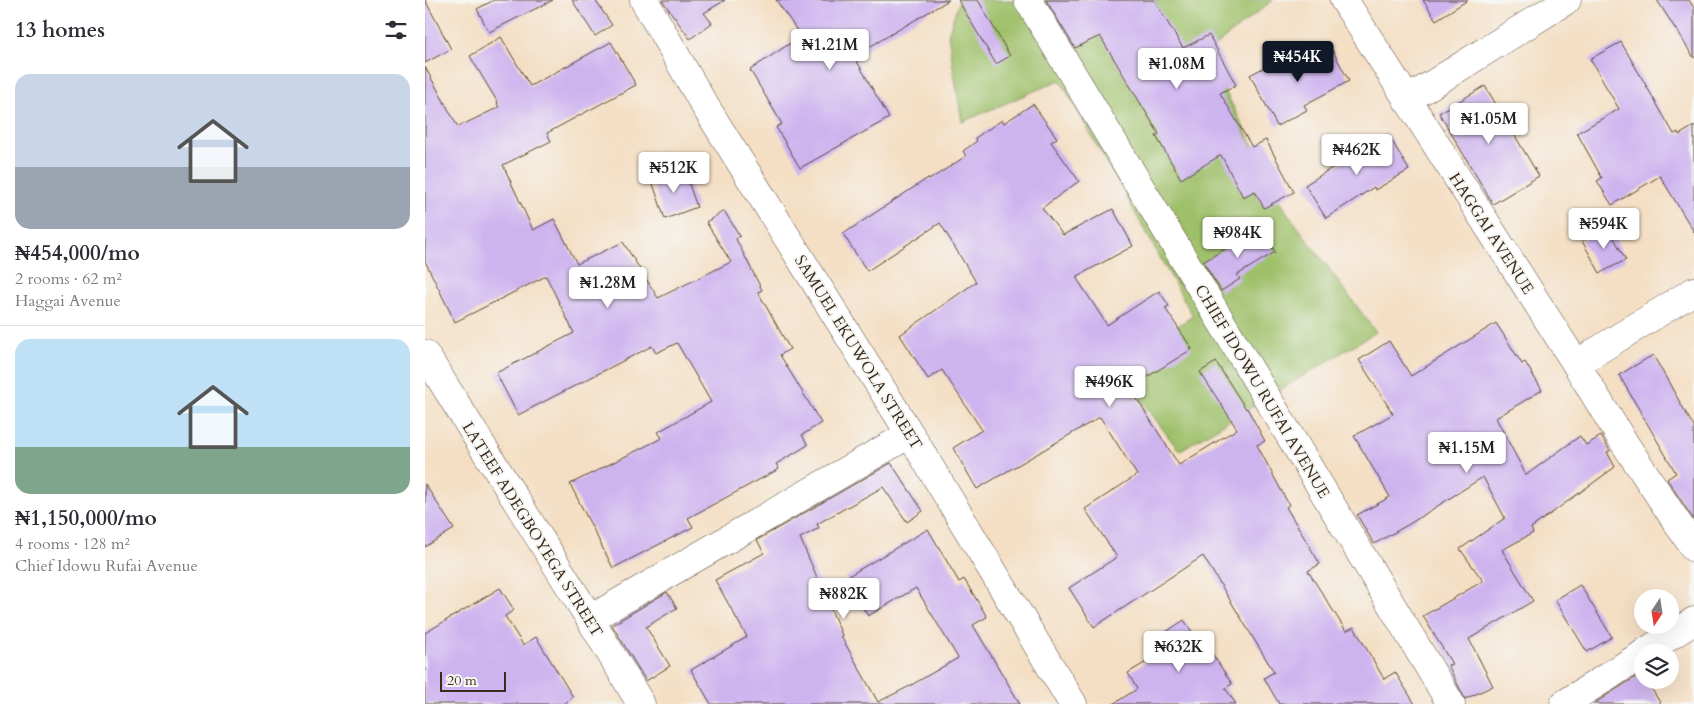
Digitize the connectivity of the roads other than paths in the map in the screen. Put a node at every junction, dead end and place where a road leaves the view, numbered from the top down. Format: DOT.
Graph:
graph roads {
  1 [pos="644,0"];
  2 [pos="1028,0"];
  3 [pos="1343,0"];
  4 [pos="1567,0"];
  5 [pos="1407,100"];
  6 [pos="1694,291"];
  7 [pos="425,354"];
  8 [pos="1576,364"];
  9 [pos="910,434"];
  10 [pos="1694,548"];
  11 [pos="590,619"];
  12 [pos="1694,622"];
  13 [pos="1659,644"];
  14 [pos="1634,659"];
  15 [pos="641,704"];
  16 [pos="1073,704"];
  17 [pos="1451,704"];
  18 [pos="1564,704"];
  1 -- 9 [label="street, SAMUEL EKUWOLA STREET"];
  2 -- 17 [label="street, CHIEF IDOWU RUFAI AVENUE"];
  3 -- 5 [label="street, HAGGAI AVENUE"];
  4 -- 5 [label="street"];
  5 -- 8 [label="street, HAGGAI AVENUE"];
  6 -- 8 [label="street"];
  7 -- 11 [label="street, LATEEF ADEGBOYEGA STREET"];
  8 -- 10 [label="street, HAGGAI AVENUE"];
  9 -- 11 [label="street"];
  9 -- 16 [label="street, SAMUEL EKUWOLA STREET"];
  11 -- 15 [label="street, LATEEF ADEGBOYEGA STREET"];
  12 -- 13 [label="street"];
  14 -- 18 [label="street"];
}
